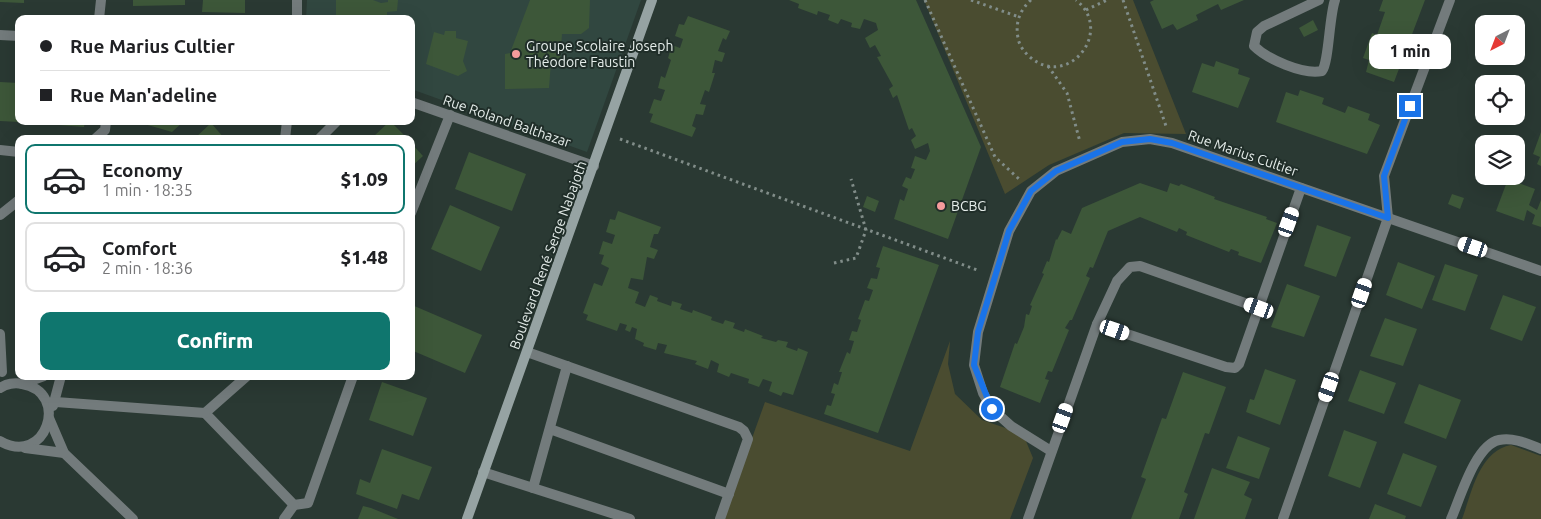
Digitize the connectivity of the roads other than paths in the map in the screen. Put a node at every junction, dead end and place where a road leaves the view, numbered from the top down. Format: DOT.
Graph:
graph roads {
  1 [pos="101,0"];
  2 [pos="297,0"];
  3 [pos="652,0"];
  4 [pos="1319,0"];
  5 [pos="1335,0"];
  6 [pos="1450,0"];
  7 [pos="99,15"];
  8 [pos="297,15"];
  9 [pos="0,35"];
  10 [pos="15,36"];
  11 [pos="415,103"];
  12 [pos="450,115"];
  13 [pos="106,125"];
  14 [pos="333,125"];
  15 [pos="99,135"];
  16 [pos="323,135"];
  17 [pos="0,150"];
  18 [pos="15,152"];
  19 [pos="594,166"];
  20 [pos="1301,188"];
  21 [pos="15,203"];
  22 [pos="415,203"];
  23 [pos="0,215"];
  24 [pos="1388,218"];
  25 [pos="1541,271"];
  26 [pos="1259,308"];
  27 [pos="1097,324"];
  28 [pos="0,334"];
  29 [pos="528,352"];
  30 [pos="567,366"];
  31 [pos="1,372"];
  32 [pos="30,380"];
  33 [pos="60,380"];
  34 [pos="242,380"];
  35 [pos="352,380"];
  36 [pos="20,383"];
  37 [pos="0,388"];
  38 [pos="56,402"];
  39 [pos="205,413"];
  40 [pos="49,415"];
  41 [pos="550,429"];
  42 [pos="0,441"];
  43 [pos="21,447"];
  44 [pos="1541,449"];
  45 [pos="1052,451"];
  46 [pos="64,453"];
  47 [pos="483,472"];
  48 [pos="533,488"];
  49 [pos="730,494"];
  50 [pos="294,504"];
  51 [pos="133,519"];
  52 [pos="284,519"];
  53 [pos="467,519"];
  54 [pos="630,519"];
  55 [pos="720,519"];
  56 [pos="1028,519"];
  57 [pos="1283,519"];
  58 [pos="1451,519"];
  1 -- 7 [label="street"];
  2 -- 8 [label="street"];
  3 -- 19 [label="street, Boulevard René Serge Nabajoth"];
  4 -- 5 [label="street"];
  6 -- 24 [label="street"];
  9 -- 10 [label="street"];
  11 -- 12 [label="street, Rue Roland Balthazar"];
  12 -- 19 [label="street, Rue Roland Balthazar"];
  12 -- 22 [label="street"];
  13 -- 15 [label="street"];
  14 -- 16 [label="street"];
  17 -- 18 [label="street"];
  19 -- 29 [label="street, Boulevard René Serge Nabajoth"];
  20 -- 24 [label="street, Rue Marius Cultier"];
  20 -- 26 [label="street"];
  20 -- 45 [label="street, Rue Marius Cultier"];
  21 -- 23 [label="street"];
  24 -- 25 [label="street, Rue Marius Cultier"];
  24 -- 57 [label="street"];
  26 -- 27 [label="street"];
  26 -- 27 [label="street"];
  27 -- 45 [label="street"];
  28 -- 31 [label="street"];
  29 -- 30 [label="street"];
  29 -- 47 [label="street, Boulevard René Serge Nabajoth"];
  30 -- 41 [label="street"];
  30 -- 49 [label="street"];
  31 -- 36 [label="street"];
  32 -- 36 [label="street"];
  33 -- 38 [label="street"];
  34 -- 39 [label="street"];
  35 -- 50 [label="street"];
  36 -- 37 [label="street"];
  36 -- 40 [label="street"];
  38 -- 39 [label="street"];
  38 -- 40 [label="street"];
  39 -- 50 [label="street"];
  40 -- 43 [label="street"];
  40 -- 46 [label="street"];
  41 -- 48 [label="street"];
  41 -- 49 [label="street"];
  42 -- 43 [label="street"];
  43 -- 46 [label="street"];
  44 -- 58 [label="street"];
  45 -- 56 [label="street"];
  46 -- 51 [label="street"];
  47 -- 48 [label="street"];
  47 -- 53 [label="street, Boulevard René Serge Nabajoth"];
  48 -- 54 [label="street"];
  49 -- 55 [label="street"];
  50 -- 52 [label="street"];
}
